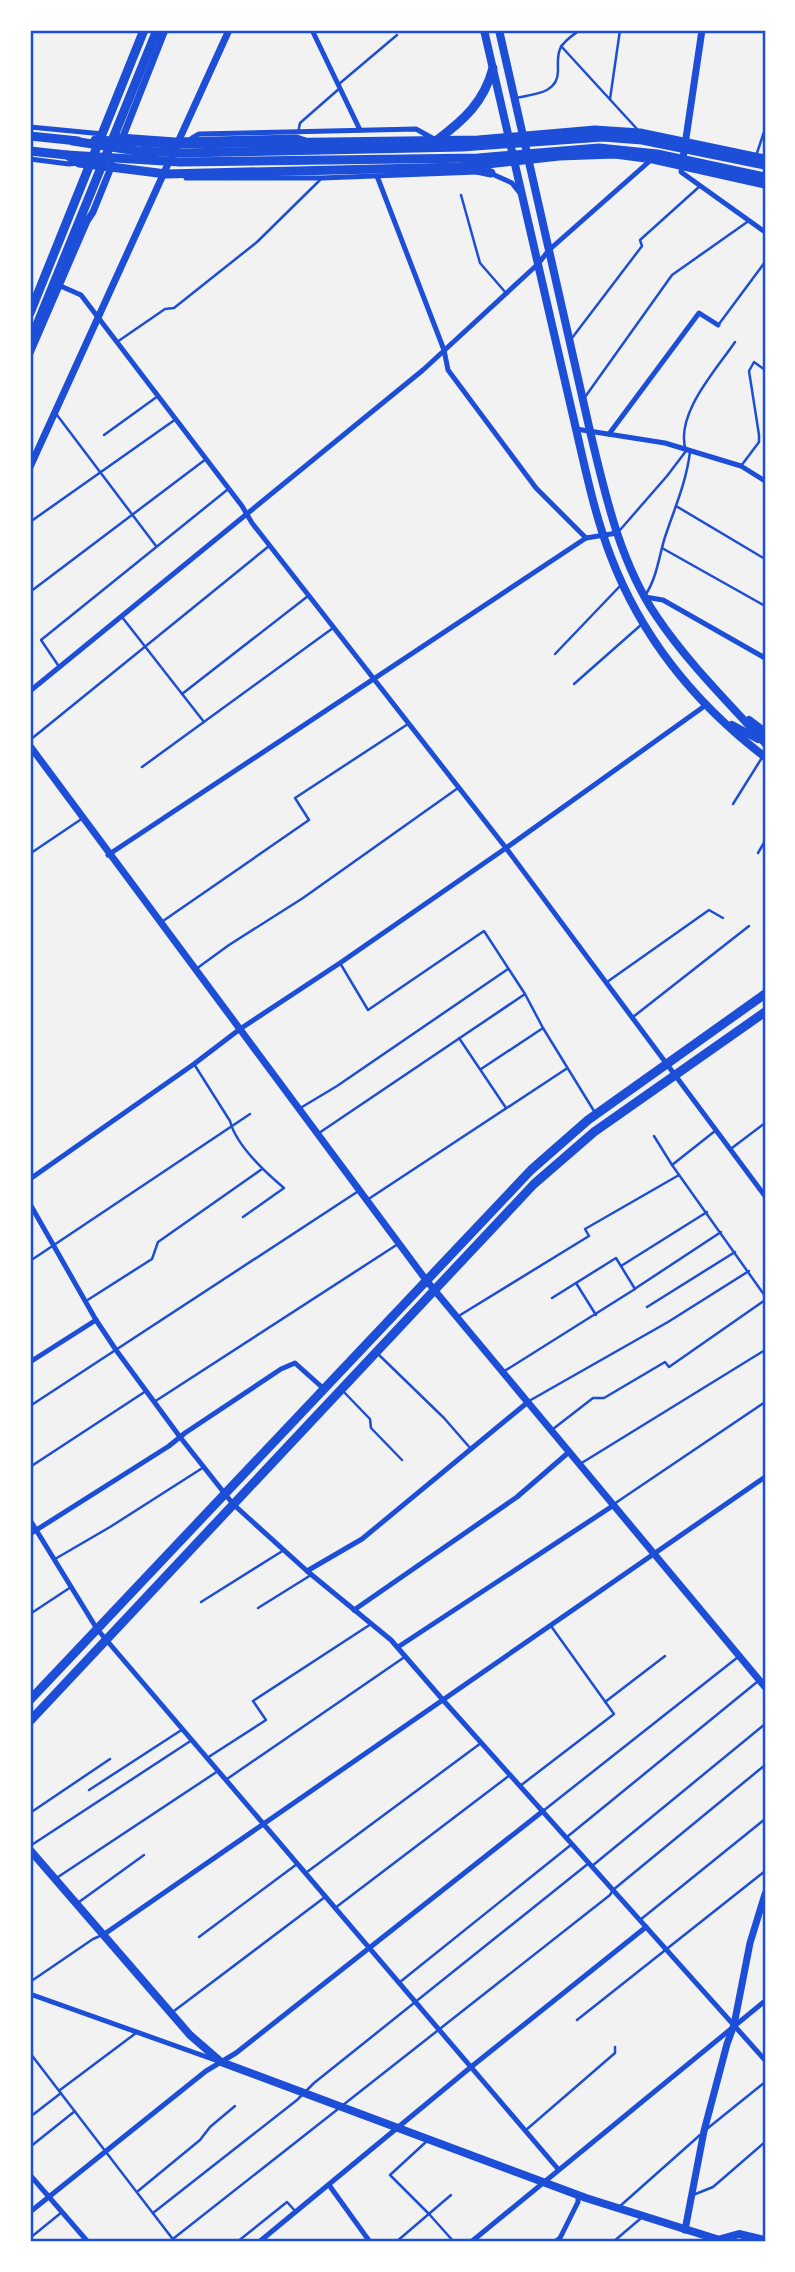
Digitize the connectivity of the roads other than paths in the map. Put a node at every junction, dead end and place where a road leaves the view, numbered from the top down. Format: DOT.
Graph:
graph roads {
  1 [pos="142,30"];
  2 [pos="150,30"];
  3 [pos="157,30"];
  4 [pos="165,30"];
  5 [pos="229,30"];
  6 [pos="312,30"];
  7 [pos="484,30"];
  8 [pos="499,30"];
  9 [pos="580,30"];
  10 [pos="620,30"];
  11 [pos="702,30"];
  12 [pos="397,35"];
  13 [pos="561,46"];
  14 [pos="493,68"];
  15 [pos="340,85"];
  16 [pos="516,98"];
  17 [pos="610,100"];
  18 [pos="30,127"];
  19 [pos="765,129"];
  20 [pos="360,130"];
  21 [pos="298,132"];
  22 [pos="239,133"];
  23 [pos="640,133"];
  24 [pos="30,136"];
  25 [pos="524,136"];
  26 [pos="509,138"];
  27 [pos="437,140"];
  28 [pos="478,140"];
  29 [pos="73,141"];
  30 [pos="685,142"];
  31 [pos="316,143"];
  32 [pos="239,149"];
  33 [pos="97,150"];
  34 [pos="174,150"];
  35 [pos="30,151"];
  36 [pos="117,153"];
  37 [pos="67,155"];
  38 [pos="760,158"];
  39 [pos="30,159"];
  40 [pos="530,159"];
  41 [pos="653,159"];
  42 [pos="325,161"];
  43 [pos="514,161"];
  44 [pos="79,163"];
  45 [pos="239,163"];
  46 [pos="167,165"];
  47 [pos="682,165"];
  48 [pos="765,165"];
  49 [pos="490,168"];
  50 [pos="377,176"];
  51 [pos="765,177"];
  52 [pos="240,178"];
  53 [pos="322,178"];
  54 [pos="765,184"];
  55 [pos="701,186"];
  56 [pos="461,195"];
  57 [pos="522,198"];
  58 [pos="750,220"];
  59 [pos="87,221"];
  60 [pos="765,232"];
  61 [pos="550,250"];
  62 [pos="765,262"];
  63 [pos="538,264"];
  64 [pos="44,279"];
  65 [pos="60,286"];
  66 [pos="506,293"];
  67 [pos="30,312"];
  68 [pos="98,318"];
  69 [pos="718,325"];
  70 [pos="570,341"];
  71 [pos="30,342"];
  72 [pos="117,342"];
  73 [pos="735,342"];
  74 [pos="444,350"];
  75 [pos="30,353"];
  76 [pos="765,370"];
  77 [pos="158,396"];
  78 [pos="583,401"];
  79 [pos="55,412"];
  80 [pos="176,419"];
  81 [pos="576,429"];
  82 [pos="590,431"];
  83 [pos="609,434"];
  84 [pos="104,435"];
  85 [pos="688,451"];
  86 [pos="206,459"];
  87 [pos="741,466"];
  88 [pos="30,467"];
  89 [pos="99,473"];
  90 [pos="765,481"];
  91 [pos="229,489"];
  92 [pos="676,506"];
  93 [pos="247,514"];
  94 [pos="133,516"];
  95 [pos="30,522"];
  96 [pos="617,533"];
  97 [pos="603,534"];
  98 [pos="586,538"];
  99 [pos="156,546"];
  100 [pos="270,546"];
  101 [pos="662,548"];
  102 [pos="765,559"];
  103 [pos="622,584"];
  104 [pos="30,592"];
  105 [pos="308,596"];
  106 [pos="645,597"];
  107 [pos="765,606"];
  108 [pos="122,617"];
  109 [pos="643,623"];
  110 [pos="333,628"];
  111 [pos="145,646"];
  112 [pos="555,654"];
  113 [pos="765,657"];
  114 [pos="60,668"];
  115 [pos="373,680"];
  116 [pos="574,684"];
  117 [pos="30,691"];
  118 [pos="182,694"];
  119 [pos="706,705"];
  120 [pos="733,707"];
  121 [pos="715,715"];
  122 [pos="204,722"];
  123 [pos="408,724"];
  124 [pos="765,732"];
  125 [pos="30,740"];
  126 [pos="765,743"];
  127 [pos="30,746"];
  128 [pos="764,756"];
  129 [pos="142,767"];
  130 [pos="458,788"];
  131 [pos="733,804"];
  132 [pos="83,818"];
  133 [pos="765,841"];
  134 [pos="506,848"];
  135 [pos="758,853"];
  136 [pos="108,855"];
  137 [pos="30,858"];
  138 [pos="723,918"];
  139 [pos="160,922"];
  140 [pos="750,926"];
  141 [pos="340,963"];
  142 [pos="195,969"];
  143 [pos="508,969"];
  144 [pos="607,982"];
  145 [pos="525,994"];
  146 [pos="765,994"];
  147 [pos="765,1012"];
  148 [pos="632,1017"];
  149 [pos="542,1028"];
  150 [pos="240,1029"];
  151 [pos="459,1038"];
  152 [pos="194,1064"];
  153 [pos="667,1064"];
  154 [pos="567,1068"];
  155 [pos="481,1070"];
  156 [pos="674,1076"];
  157 [pos="506,1108"];
  158 [pos="299,1109"];
  159 [pos="250,1114"];
  160 [pos="596,1115"];
  161 [pos="765,1123"];
  162 [pos="232,1126"];
  163 [pos="715,1130"];
  164 [pos="318,1134"];
  165 [pos="654,1136"];
  166 [pos="730,1150"];
  167 [pos="672,1165"];
  168 [pos="262,1169"];
  169 [pos="679,1175"];
  170 [pos="30,1179"];
  171 [pos="360,1190"];
  172 [pos="764,1191"];
  173 [pos="367,1200"];
  174 [pos="30,1204"];
  175 [pos="707,1212"];
  176 [pos="243,1217"];
  177 [pos="721,1232"];
  178 [pos="399,1244"];
  179 [pos="54,1245"];
  180 [pos="735,1252"];
  181 [pos="30,1261"];
  182 [pos="621,1266"];
  183 [pos="749,1271"];
  184 [pos="426,1280"];
  185 [pos="576,1283"];
  186 [pos="434,1289"];
  187 [pos="635,1289"];
  188 [pos="552,1298"];
  189 [pos="765,1298"];
  190 [pos="85,1301"];
  191 [pos="647,1307"];
  192 [pos="596,1315"];
  193 [pos="457,1317"];
  194 [pos="96,1320"];
  195 [pos="116,1350"];
  196 [pos="765,1350"];
  197 [pos="376,1352"];
  198 [pos="30,1362"];
  199 [pos="503,1373"];
  200 [pos="324,1389"];
  201 [pos="341,1389"];
  202 [pos="146,1391"];
  203 [pos="154,1402"];
  204 [pos="528,1402"];
  205 [pos="765,1402"];
  206 [pos="30,1406"];
  207 [pos="552,1430"];
  208 [pos="180,1437"];
  209 [pos="471,1449"];
  210 [pos="569,1451"];
  211 [pos="402,1460"];
  212 [pos="579,1464"];
  213 [pos="30,1467"];
  214 [pos="204,1467"];
  215 [pos="765,1477"];
  216 [pos="225,1493"];
  217 [pos="233,1504"];
  218 [pos="614,1505"];
  219 [pos="30,1520"];
  220 [pos="36,1530"];
  221 [pos="30,1534"];
  222 [pos="284,1550"];
  223 [pos="654,1554"];
  224 [pos="54,1559"];
  225 [pos="309,1573"];
  226 [pos="71,1587"];
  227 [pos="201,1602"];
  228 [pos="258,1608"];
  229 [pos="354,1610"];
  230 [pos="30,1614"];
  231 [pos="371,1623"];
  232 [pos="551,1626"];
  233 [pos="97,1629"];
  234 [pos="106,1639"];
  235 [pos="398,1647"];
  236 [pos="406,1656"];
  237 [pos="665,1656"];
  238 [pos="739,1656"];
  239 [pos="762,1684"];
  240 [pos="30,1700"];
  241 [pos="443,1700"];
  242 [pos="605,1702"];
  243 [pos="30,1721"];
  244 [pos="765,1724"];
  245 [pos="183,1729"];
  246 [pos="192,1740"];
  247 [pos="481,1743"];
  248 [pos="207,1758"];
  249 [pos="110,1759"];
  250 [pos="765,1765"];
  251 [pos="218,1771"];
  252 [pos="510,1775"];
  253 [pos="226,1780"];
  254 [pos="520,1786"];
  255 [pos="89,1790"];
  256 [pos="543,1811"];
  257 [pos="30,1813"];
  258 [pos="765,1819"];
  259 [pos="263,1824"];
  260 [pos="566,1838"];
  261 [pos="572,1844"];
  262 [pos="30,1848"];
  263 [pos="144,1855"];
  264 [pos="297,1864"];
  265 [pos="591,1865"];
  266 [pos="765,1871"];
  267 [pos="305,1873"];
  268 [pos="55,1879"];
  269 [pos="613,1890"];
  270 [pos="765,1895"];
  271 [pos="326,1897"];
  272 [pos="76,1904"];
  273 [pos="335,1908"];
  274 [pos="640,1920"];
  275 [pos="646,1927"];
  276 [pos="103,1935"];
  277 [pos="199,1937"];
  278 [pos="370,1949"];
  279 [pos="667,1950"];
  280 [pos="30,1982"];
  281 [pos="399,1983"];
  282 [pos="30,1994"];
  283 [pos="765,2001"];
  284 [pos="415,2002"];
  285 [pos="171,2013"];
  286 [pos="577,2020"];
  287 [pos="734,2025"];
  288 [pos="439,2029"];
  289 [pos="136,2033"];
  290 [pos="615,2048"];
  291 [pos="30,2053"];
  292 [pos="765,2060"];
  293 [pos="221,2062"];
  294 [pos="471,2067"];
  295 [pos="765,2082"];
  296 [pos="60,2092"];
  297 [pos="304,2093"];
  298 [pos="236,2106"];
  299 [pos="340,2107"];
  300 [pos="75,2111"];
  301 [pos="30,2117"];
  302 [pos="398,2128"];
  303 [pos="525,2130"];
  304 [pos="704,2131"];
  305 [pos="429,2139"];
  306 [pos="765,2142"];
  307 [pos="30,2147"];
  308 [pos="107,2151"];
  309 [pos="558,2169"];
  310 [pos="30,2175"];
  311 [pos="543,2181"];
  312 [pos="329,2185"];
  313 [pos="137,2192"];
  314 [pos="578,2194"];
  315 [pos="451,2195"];
  316 [pos="693,2195"];
  317 [pos="49,2198"];
  318 [pos="617,2208"];
  319 [pos="62,2212"];
  320 [pos="296,2212"];
  321 [pos="30,2213"];
  322 [pos="153,2213"];
  323 [pos="429,2214"];
  324 [pos="643,2217"];
  325 [pos="685,2230"];
  326 [pos="30,2238"];
  327 [pos="765,2240"];
  328 [pos="172,2241"];
  329 [pos="88,2242"];
  330 [pos="237,2242"];
  331 [pos="259,2242"];
  332 [pos="370,2242"];
  333 [pos="396,2242"];
  334 [pos="454,2242"];
  335 [pos="471,2242"];
  336 [pos="555,2242"];
  337 [pos="613,2242"];
  338 [pos="721,2242"];
  1 -- 33 [label="street"];
  1 -- 67 [label="main road"];
  2 -- 33 [label="main road"];
  3 -- 71 [label="main road"];
  4 -- 36 [label="street"];
  5 -- 34 [label="street"];
  6 -- 15 [label="street"];
  7 -- 14 [label="main road"];
  8 -- 16 [label="main road"];
  9 -- 13 [label="lane"];
  10 -- 17 [label="lane"];
  11 -- 30 [label="street"];
  12 -- 15 [label="lane"];
  13 -- 16 [label="lane"];
  13 -- 17 [label="lane"];
  14 -- 26 [label="main road"];
  14 -- 27 [label="main road"];
  15 -- 20 [label="street"];
  15 -- 21 [label="lane"];
  16 -- 25 [label="main road"];
  17 -- 23 [label="lane"];
  18 -- 31 [label="street"];
  19 -- 38 [label="lane"];
  20 -- 21 [label="street"];
  20 -- 27 [label="street"];
  21 -- 22 [label="street"];
  22 -- 32 [label="street"];
  22 -- 34 [label="street"];
  23 -- 25 [label="main road"];
  23 -- 30 [label="main road"];
  24 -- 29 [label="main road"];
  25 -- 26 [label="main road"];
  25 -- 40 [label="main road"];
  26 -- 28 [label="main road"];
  26 -- 43 [label="main road"];
  27 -- 28 [label="main road"];
  27 -- 31 [label="main road"];
  28 -- 32 [label="street"];
  29 -- 31 [label="main road"];
  29 -- 48 [label="main road"];
  30 -- 38 [label="main road"];
  30 -- 47 [label="street"];
  32 -- 34 [label="street"];
  32 -- 45 [label="street"];
  33 -- 36 [label="street"];
  33 -- 59 [label="main road"];
  33 -- 64 [label="street"];
  34 -- 36 [label="street"];
  34 -- 46 [label="street"];
  35 -- 37 [label="main road"];
  36 -- 46 [label="street"];
  36 -- 59 [label="street"];
  37 -- 44 [label="main road"];
  37 -- 51 [label="main road"];
  39 -- 44 [label="street"];
  40 -- 41 [label="main road"];
  40 -- 43 [label="main road"];
  40 -- 61 [label="main road"];
  41 -- 47 [label="main road"];
  41 -- 61 [label="street"];
  42 -- 45 [label="street"];
  42 -- 49 [label="street"];
  42 -- 53 [label="lane"];
  43 -- 49 [label="main road"];
  43 -- 57 [label="main road"];
  44 -- 49 [label="main road"];
  45 -- 46 [label="street"];
  45 -- 52 [label="street"];
  46 -- 52 [label="street"];
  46 -- 68 [label="street"];
  47 -- 54 [label="main road"];
  47 -- 55 [label="street"];
  49 -- 50 [label="street"];
  49 -- 57 [label="street"];
  50 -- 53 [label="street"];
  50 -- 74 [label="street"];
  52 -- 53 [label="street"];
  53 -- 72 [label="lane"];
  55 -- 58 [label="street"];
  55 -- 70 [label="lane"];
  56 -- 66 [label="lane"];
  57 -- 63 [label="main road"];
  58 -- 60 [label="street"];
  58 -- 78 [label="lane"];
  59 -- 65 [label="street"];
  61 -- 63 [label="street"];
  61 -- 70 [label="main road"];
  62 -- 69 [label="lane"];
  63 -- 66 [label="street"];
  63 -- 81 [label="main road"];
  64 -- 65 [label="street"];
  64 -- 67 [label="street"];
  65 -- 68 [label="street"];
  65 -- 75 [label="street"];
  66 -- 74 [label="street"];
  68 -- 72 [label="street"];
  68 -- 79 [label="street"];
  69 -- 83 [label="street"];
  70 -- 78 [label="main road"];
  72 -- 77 [label="street"];
  73 -- 85 [label="lane"];
  74 -- 93 [label="street"];
  74 -- 98 [label="street"];
  76 -- 87 [label="lane"];
  77 -- 80 [label="street"];
  77 -- 84 [label="lane"];
  78 -- 82 [label="main road"];
  79 -- 88 [label="street"];
  79 -- 89 [label="lane"];
  80 -- 86 [label="street"];
  80 -- 89 [label="lane"];
  81 -- 82 [label="street"];
  81 -- 97 [label="main road"];
  82 -- 83 [label="street"];
  82 -- 96 [label="main road"];
  83 -- 85 [label="street"];
  85 -- 87 [label="street"];
  85 -- 92 [label="lane"];
  85 -- 96 [label="lane"];
  86 -- 91 [label="street"];
  86 -- 94 [label="lane"];
  87 -- 90 [label="street"];
  89 -- 94 [label="lane"];
  89 -- 95 [label="lane"];
  91 -- 93 [label="street"];
  91 -- 99 [label="lane"];
  92 -- 101 [label="lane"];
  92 -- 102 [label="lane"];
  93 -- 100 [label="street"];
  93 -- 108 [label="street"];
  94 -- 99 [label="lane"];
  94 -- 104 [label="lane"];
  96 -- 97 [label="street"];
  96 -- 106 [label="main road"];
  97 -- 98 [label="street"];
  97 -- 103 [label="main road"];
  98 -- 115 [label="street"];
  99 -- 114 [label="lane"];
  100 -- 105 [label="street"];
  100 -- 111 [label="lane"];
  101 -- 106 [label="lane"];
  101 -- 107 [label="lane"];
  103 -- 109 [label="main road"];
  103 -- 112 [label="lane"];
  105 -- 110 [label="street"];
  105 -- 118 [label="lane"];
  106 -- 113 [label="street"];
  106 -- 120 [label="main road"];
  108 -- 111 [label="lane"];
  108 -- 114 [label="street"];
  109 -- 116 [label="lane"];
  109 -- 119 [label="main road"];
  110 -- 115 [label="street"];
  110 -- 122 [label="lane"];
  111 -- 118 [label="lane"];
  111 -- 125 [label="lane"];
  114 -- 117 [label="street"];
  115 -- 123 [label="street"];
  115 -- 136 [label="street"];
  118 -- 122 [label="lane"];
  119 -- 121 [label="main road"];
  119 -- 134 [label="street"];
  120 -- 124 [label="main road"];
  120 -- 126 [label="main road"];
  121 -- 126 [label="main road"];
  121 -- 128 [label="main road"];
  122 -- 129 [label="lane"];
  123 -- 130 [label="street"];
  123 -- 139 [label="lane"];
  127 -- 132 [label="street"];
  128 -- 131 [label="lane"];
  130 -- 134 [label="street"];
  130 -- 142 [label="lane"];
  132 -- 136 [label="street"];
  132 -- 137 [label="lane"];
  133 -- 135 [label="lane"];
  134 -- 141 [label="street"];
  134 -- 144 [label="street"];
  136 -- 139 [label="street"];
  138 -- 144 [label="lane"];
  139 -- 142 [label="street"];
  140 -- 148 [label="lane"];
  141 -- 143 [label="lane"];
  141 -- 150 [label="street"];
  142 -- 150 [label="street"];
  143 -- 145 [label="lane"];
  143 -- 158 [label="lane"];
  144 -- 148 [label="street"];
  145 -- 149 [label="lane"];
  145 -- 151 [label="lane"];
  146 -- 153 [label="main road"];
  147 -- 156 [label="main road"];
  148 -- 153 [label="street"];
  149 -- 154 [label="lane"];
  149 -- 155 [label="lane"];
  150 -- 152 [label="street"];
  150 -- 158 [label="street"];
  151 -- 155 [label="lane"];
  151 -- 164 [label="lane"];
  152 -- 162 [label="lane"];
  152 -- 170 [label="street"];
  153 -- 156 [label="street"];
  153 -- 160 [label="main road"];
  154 -- 157 [label="lane"];
  154 -- 160 [label="lane"];
  155 -- 157 [label="lane"];
  156 -- 163 [label="street"];
  156 -- 186 [label="main road"];
  157 -- 173 [label="lane"];
  158 -- 164 [label="street"];
  159 -- 162 [label="lane"];
  160 -- 184 [label="main road"];
  161 -- 166 [label="lane"];
  162 -- 168 [label="lane"];
  162 -- 179 [label="lane"];
  163 -- 166 [label="street"];
  163 -- 167 [label="lane"];
  164 -- 171 [label="street"];
  165 -- 167 [label="lane"];
  166 -- 172 [label="street"];
  167 -- 169 [label="lane"];
  168 -- 176 [label="lane"];
  168 -- 190 [label="lane"];
  169 -- 175 [label="lane"];
  169 -- 193 [label="lane"];
  171 -- 173 [label="street"];
  171 -- 195 [label="lane"];
  173 -- 178 [label="street"];
  174 -- 179 [label="street"];
  175 -- 177 [label="lane"];
  175 -- 182 [label="lane"];
  177 -- 180 [label="lane"];
  177 -- 187 [label="lane"];
  178 -- 184 [label="street"];
  178 -- 203 [label="lane"];
  179 -- 181 [label="lane"];
  179 -- 190 [label="street"];
  180 -- 183 [label="lane"];
  180 -- 191 [label="lane"];
  182 -- 185 [label="lane"];
  182 -- 187 [label="lane"];
  183 -- 189 [label="lane"];
  183 -- 204 [label="lane"];
  184 -- 186 [label="street"];
  184 -- 200 [label="main road"];
  185 -- 188 [label="lane"];
  185 -- 192 [label="lane"];
  186 -- 193 [label="street"];
  186 -- 197 [label="main road"];
  187 -- 192 [label="lane"];
  189 -- 207 [label="lane"];
  190 -- 194 [label="street"];
  192 -- 199 [label="lane"];
  193 -- 199 [label="street"];
  194 -- 195 [label="street"];
  194 -- 198 [label="street"];
  195 -- 202 [label="street"];
  195 -- 206 [label="lane"];
  196 -- 212 [label="lane"];
  197 -- 201 [label="main road"];
  197 -- 209 [label="lane"];
  199 -- 204 [label="street"];
  200 -- 208 [label="street"];
  200 -- 216 [label="main road"];
  201 -- 211 [label="lane"];
  201 -- 217 [label="main road"];
  202 -- 203 [label="street"];
  202 -- 213 [label="lane"];
  203 -- 208 [label="street"];
  204 -- 207 [label="street"];
  204 -- 209 [label="street"];
  205 -- 218 [label="lane"];
  207 -- 210 [label="street"];
  208 -- 214 [label="street"];
  208 -- 220 [label="street"];
  209 -- 225 [label="street"];
  210 -- 212 [label="street"];
  210 -- 229 [label="street"];
  212 -- 218 [label="street"];
  214 -- 216 [label="street"];
  214 -- 224 [label="lane"];
  215 -- 223 [label="street"];
  216 -- 217 [label="street"];
  216 -- 233 [label="main road"];
  217 -- 222 [label="street"];
  217 -- 234 [label="main road"];
  218 -- 223 [label="street"];
  218 -- 235 [label="street"];
  219 -- 220 [label="street"];
  220 -- 221 [label="street"];
  220 -- 224 [label="street"];
  222 -- 225 [label="street"];
  222 -- 227 [label="lane"];
  223 -- 232 [label="street"];
  223 -- 238 [label="street"];
  224 -- 226 [label="street"];
  225 -- 228 [label="lane"];
  225 -- 229 [label="street"];
  226 -- 230 [label="lane"];
  226 -- 233 [label="street"];
  229 -- 231 [label="street"];
  231 -- 235 [label="street"];
  231 -- 248 [label="lane"];
  232 -- 241 [label="street"];
  232 -- 242 [label="lane"];
  233 -- 234 [label="street"];
  233 -- 240 [label="main road"];
  234 -- 243 [label="main road"];
  234 -- 245 [label="street"];
  235 -- 236 [label="street"];
  236 -- 241 [label="street"];
  236 -- 253 [label="lane"];
  237 -- 242 [label="lane"];
  238 -- 239 [label="street"];
  238 -- 256 [label="lane"];
  239 -- 260 [label="lane"];
  241 -- 247 [label="street"];
  241 -- 259 [label="street"];
  242 -- 254 [label="lane"];
  244 -- 265 [label="lane"];
  245 -- 246 [label="street"];
  245 -- 255 [label="lane"];
  246 -- 248 [label="street"];
  246 -- 262 [label="lane"];
  247 -- 252 [label="street"];
  247 -- 267 [label="lane"];
  248 -- 251 [label="street"];
  249 -- 257 [label="lane"];
  250 -- 269 [label="lane"];
  251 -- 253 [label="street"];
  251 -- 268 [label="lane"];
  252 -- 254 [label="street"];
  252 -- 273 [label="lane"];
  253 -- 259 [label="street"];
  254 -- 256 [label="street"];
  256 -- 260 [label="street"];
  256 -- 278 [label="street"];
  258 -- 274 [label="lane"];
  259 -- 264 [label="street"];
  259 -- 276 [label="street"];
  260 -- 261 [label="street"];
  261 -- 265 [label="street"];
  261 -- 281 [label="lane"];
  262 -- 268 [label="main road"];
  263 -- 272 [label="lane"];
  264 -- 267 [label="street"];
  264 -- 277 [label="lane"];
  265 -- 269 [label="street"];
  265 -- 284 [label="lane"];
  266 -- 279 [label="lane"];
  267 -- 271 [label="street"];
  268 -- 272 [label="main road"];
  269 -- 274 [label="street"];
  269 -- 288 [label="lane"];
  270 -- 287 [label="street"];
  271 -- 273 [label="street"];
  271 -- 285 [label="lane"];
  272 -- 276 [label="main road"];
  273 -- 278 [label="street"];
  274 -- 275 [label="street"];
  275 -- 279 [label="street"];
  275 -- 294 [label="street"];
  276 -- 280 [label="lane"];
  276 -- 285 [label="main road"];
  278 -- 281 [label="street"];
  278 -- 293 [label="street"];
  279 -- 286 [label="lane"];
  279 -- 287 [label="street"];
  281 -- 284 [label="street"];
  282 -- 289 [label="street"];
  283 -- 287 [label="street"];
  284 -- 288 [label="street"];
  284 -- 297 [label="lane"];
  285 -- 293 [label="main road"];
  287 -- 292 [label="street"];
  287 -- 304 [label="street"];
  287 -- 309 [label="street"];
  288 -- 294 [label="street"];
  288 -- 299 [label="lane"];
  289 -- 293 [label="street"];
  289 -- 296 [label="lane"];
  290 -- 303 [label="lane"];
  291 -- 296 [label="lane"];
  293 -- 297 [label="main road"];
  293 -- 308 [label="street"];
  294 -- 302 [label="street"];
  294 -- 303 [label="street"];
  295 -- 304 [label="lane"];
  296 -- 300 [label="lane"];
  296 -- 301 [label="lane"];
  297 -- 299 [label="main road"];
  297 -- 322 [label="lane"];
  298 -- 313 [label="lane"];
  299 -- 302 [label="main road"];
  299 -- 328 [label="lane"];
  300 -- 307 [label="lane"];
  300 -- 308 [label="lane"];
  302 -- 305 [label="main road"];
  302 -- 312 [label="street"];
  303 -- 309 [label="street"];
  304 -- 316 [label="street"];
  304 -- 318 [label="lane"];
  305 -- 311 [label="main road"];
  305 -- 323 [label="lane"];
  306 -- 316 [label="lane"];
  308 -- 313 [label="lane"];
  308 -- 317 [label="street"];
  309 -- 311 [label="street"];
  310 -- 317 [label="street"];
  311 -- 314 [label="main road"];
  311 -- 335 [label="street"];
  312 -- 320 [label="street"];
  312 -- 332 [label="street"];
  313 -- 322 [label="lane"];
  314 -- 318 [label="main road"];
  314 -- 336 [label="street"];
  315 -- 323 [label="lane"];
  316 -- 325 [label="street"];
  317 -- 319 [label="street"];
  317 -- 321 [label="street"];
  318 -- 324 [label="main road"];
  319 -- 326 [label="lane"];
  319 -- 329 [label="street"];
  320 -- 330 [label="lane"];
  320 -- 331 [label="street"];
  322 -- 328 [label="lane"];
  323 -- 333 [label="lane"];
  323 -- 334 [label="lane"];
  324 -- 325 [label="main road"];
  324 -- 337 [label="lane"];
  325 -- 338 [label="main road"];
  327 -- 338 [label="main road"];
}
